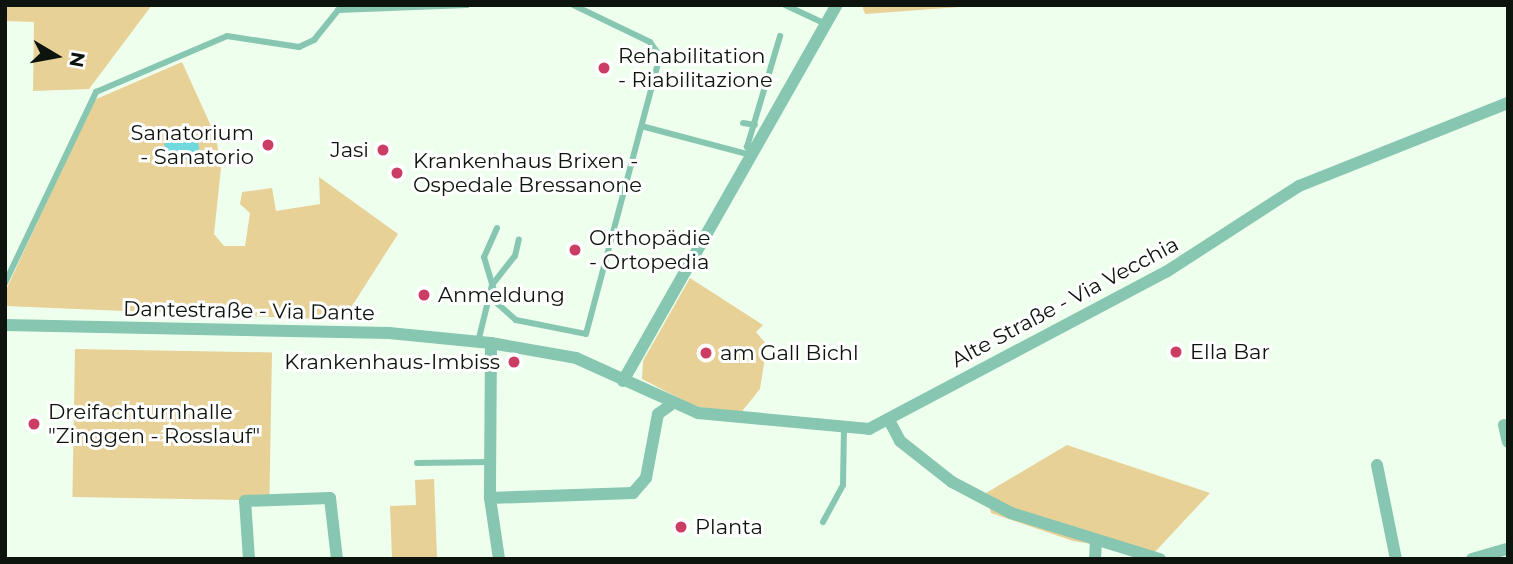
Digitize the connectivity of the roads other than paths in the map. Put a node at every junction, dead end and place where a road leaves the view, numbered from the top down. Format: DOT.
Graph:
graph roads {
  1 [pos="467,5"];
  2 [pos="573,5"];
  3 [pos="785,5"];
  4 [pos="837,5"];
  5 [pos="827,25"];
  6 [pos="780,36"];
  7 [pos="1508,103"];
  8 [pos="743,123"];
  9 [pos="755,125"];
  10 [pos="645,127"];
  11 [pos="753,155"];
  12 [pos="497,228"];
  13 [pos="519,239"];
  14 [pos="5,283"];
  15 [pos="492,285"];
  16 [pos="5,325"];
  17 [pos="485,340"];
  18 [pos="623,381"];
  19 [pos="673,404"];
  20 [pos="890,422"];
  21 [pos="1504,425"];
  22 [pos="844,430"];
  23 [pos="1508,442"];
  24 [pos="490,462"];
  25 [pos="417,463"];
  26 [pos="1377,465"];
  27 [pos="490,498"];
  28 [pos="823,522"];
  29 [pos="1096,542"];
  30 [pos="1508,549"];
  31 [pos="1153,558"];
  32 [pos="249,559"];
  33 [pos="337,559"];
  34 [pos="499,559"];
  35 [pos="1095,559"];
  36 [pos="1160,559"];
  37 [pos="1396,559"];
  38 [pos="1472,559"];
  1 -- 14 [label="lane"];
  2 -- 10 [label="lane"];
  3 -- 5 [label="lane"];
  4 -- 5 [label="street"];
  5 -- 11 [label="street"];
  6 -- 9 [label="lane"];
  7 -- 20 [label="street, Alte Straße - Via Vecchia"];
  8 -- 9 [label="lane"];
  9 -- 11 [label="lane"];
  10 -- 11 [label="lane"];
  10 -- 15 [label="lane"];
  11 -- 18 [label="street"];
  12 -- 15 [label="lane"];
  13 -- 15 [label="lane"];
  15 -- 17 [label="lane"];
  16 -- 17 [label="street, Dantestraße - Via Dante"];
  17 -- 18 [label="street, Dantestraße - Via Dante"];
  17 -- 24 [label="street"];
  18 -- 19 [label="street, Alte Straße - Via Vecchia"];
  19 -- 22 [label="street, Alte Straße - Via Vecchia"];
  19 -- 27 [label="street"];
  20 -- 22 [label="street, Alte Straße - Via Vecchia"];
  20 -- 29 [label="street"];
  21 -- 23 [label="street"];
  22 -- 28 [label="lane"];
  24 -- 25 [label="lane"];
  24 -- 27 [label="street"];
  26 -- 37 [label="street"];
  27 -- 34 [label="street"];
  29 -- 31 [label="street"];
  29 -- 35 [label="street"];
  30 -- 38 [label="street"];
  31 -- 36 [label="street"];
  32 -- 33 [label="street"];
}
